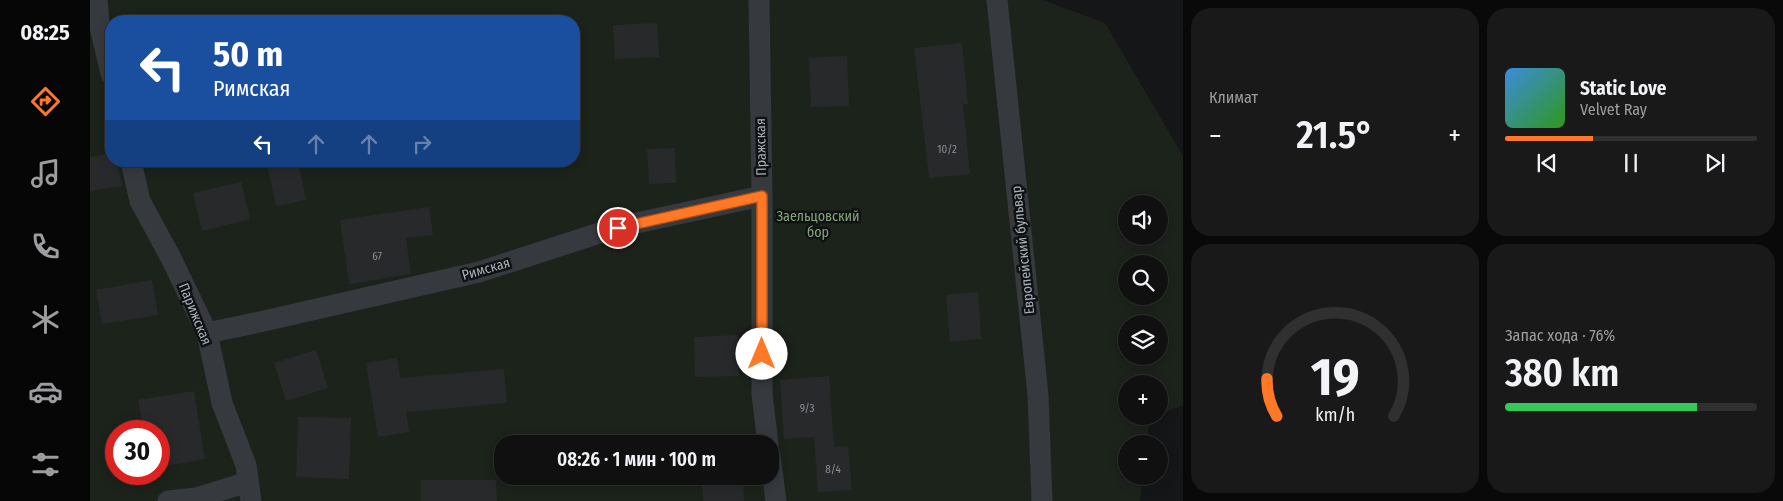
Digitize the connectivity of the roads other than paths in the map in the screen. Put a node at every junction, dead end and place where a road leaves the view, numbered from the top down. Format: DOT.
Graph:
graph roads {
  1 [pos="97,0"];
  2 [pos="759,0"];
  3 [pos="997,0"];
  4 [pos="105,48"];
  5 [pos="132,167"];
  6 [pos="762,196"];
  7 [pos="207,333"];
  8 [pos="767,435"];
  9 [pos="774,485"];
  10 [pos="250,492"];
  11 [pos="168,501"];
  12 [pos="776,501"];
  13 [pos="1042,501"];
  1 -- 4 [label="street"];
  2 -- 6 [label="street, Пражская"];
  3 -- 13 [label="street, Европейский бульвар"];
  5 -- 7 [label="street, Парижская"];
  6 -- 7 [label="street, Римская"];
  6 -- 8 [label="street, Пражская"];
  7 -- 10 [label="street, Парижская"];
  9 -- 12 [label="street"];
  10 -- 11 [label="street"];
}
